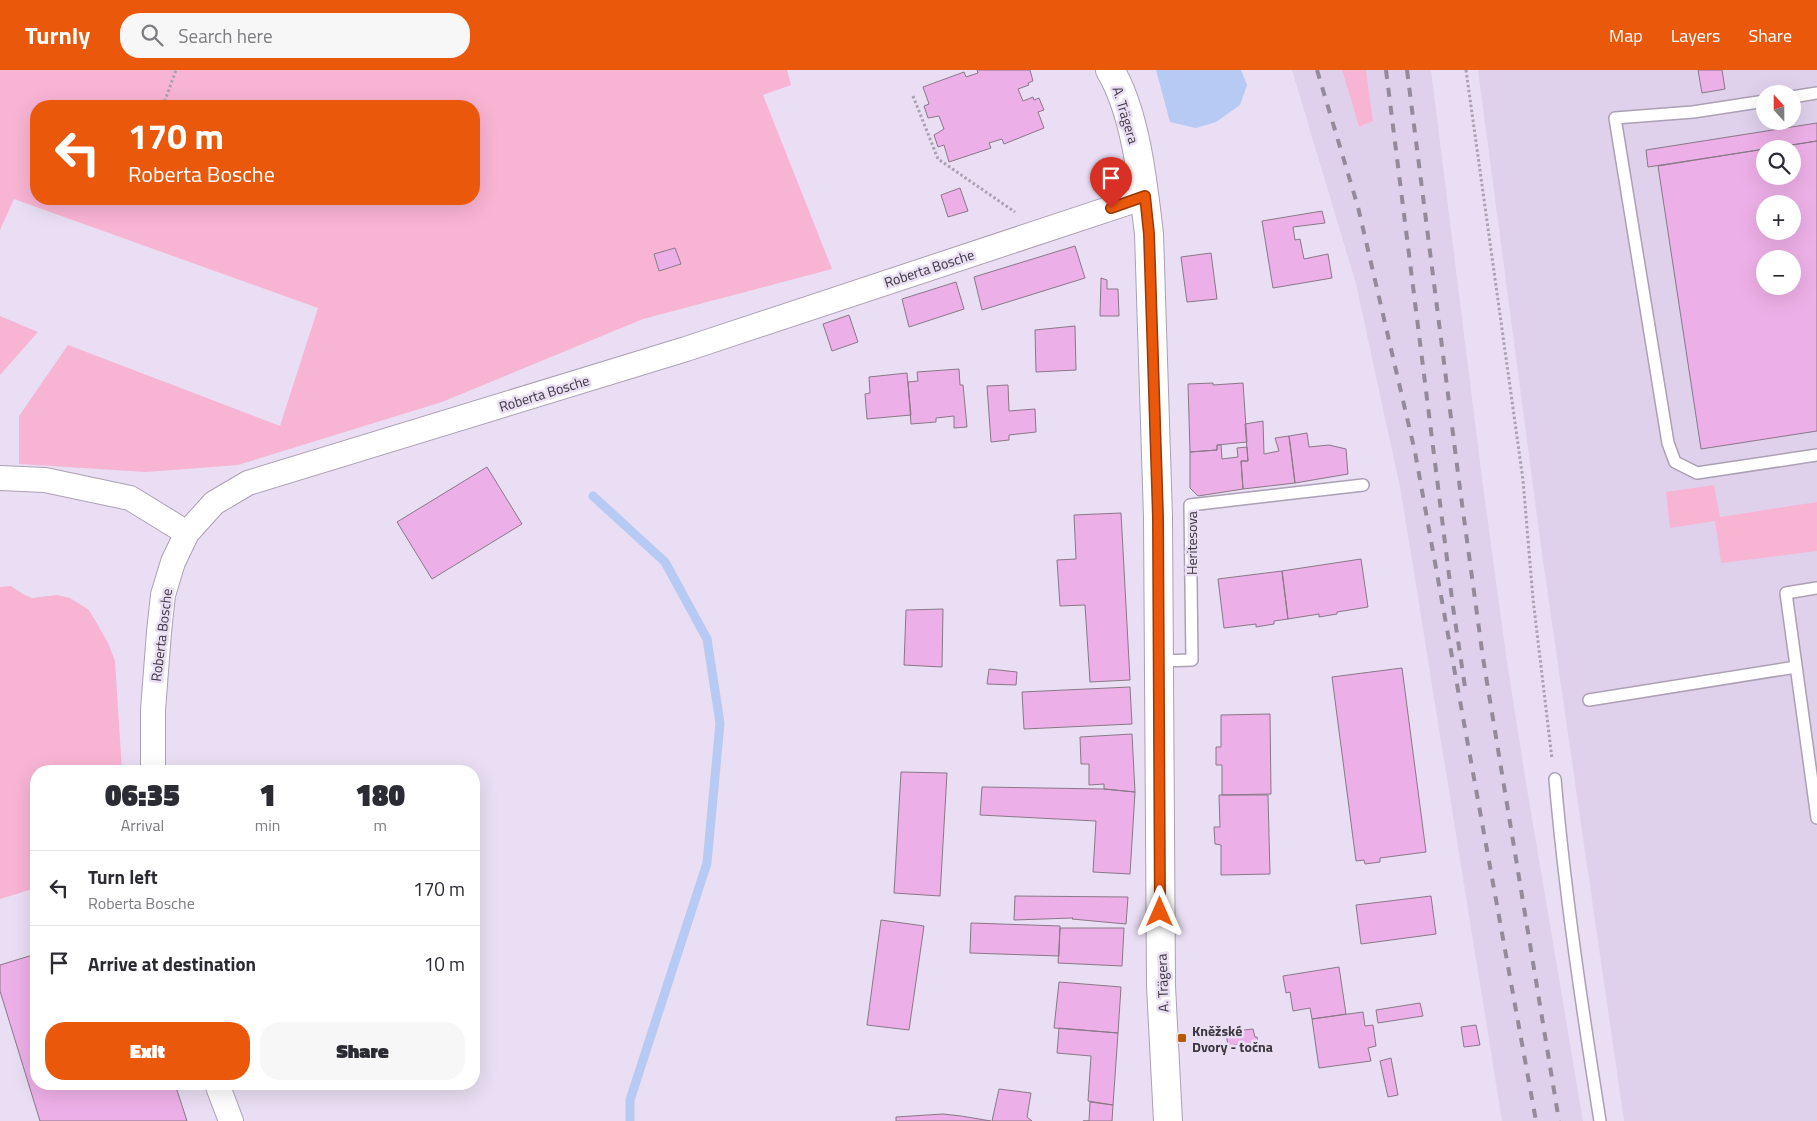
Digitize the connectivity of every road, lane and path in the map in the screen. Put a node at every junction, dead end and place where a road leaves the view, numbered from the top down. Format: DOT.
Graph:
graph roads {
  1 [pos="176,70"];
  2 [pos="1110,70"];
  3 [pos="1466,70"];
  4 [pos="1817,93"];
  5 [pos="1801,95"];
  6 [pos="913,96"];
  7 [pos="165,100"];
  8 [pos="1756,102"];
  9 [pos="1145,196"];
  10 [pos="1043,231"];
  11 [pos="1817,455"];
  12 [pos="0,478"];
  13 [pos="1363,485"];
  14 [pos="188,533"];
  15 [pos="1817,588"];
  16 [pos="1159,661"];
  17 [pos="1796,668"];
  18 [pos="1589,700"];
  19 [pos="153,765"];
  20 [pos="1555,780"];
  21 [pos="1817,818"];
  22 [pos="220,1090"];
  23 [pos="231,1121"];
  24 [pos="1168,1121"];
  25 [pos="1600,1121"];
  1 -- 7 [label="path"];
  2 -- 9 [label="street, A. Trägera"];
  3 -- 20 [label="path"];
  4 -- 5 [label="lane"];
  6 -- 10 [label="path"];
  8 -- 11 [label="lane"];
  9 -- 10 [label="street, Roberta Bosche"];
  9 -- 16 [label="street, A. Trägera"];
  10 -- 14 [label="street, Roberta Bosche"];
  12 -- 14 [label="street"];
  13 -- 16 [label="lane, Heritesova"];
  14 -- 19 [label="street, Roberta Bosche"];
  15 -- 17 [label="lane"];
  16 -- 24 [label="street, A. Trägera"];
  17 -- 18 [label="lane"];
  17 -- 21 [label="lane"];
  20 -- 25 [label="lane"];
  22 -- 23 [label="street"];
}
